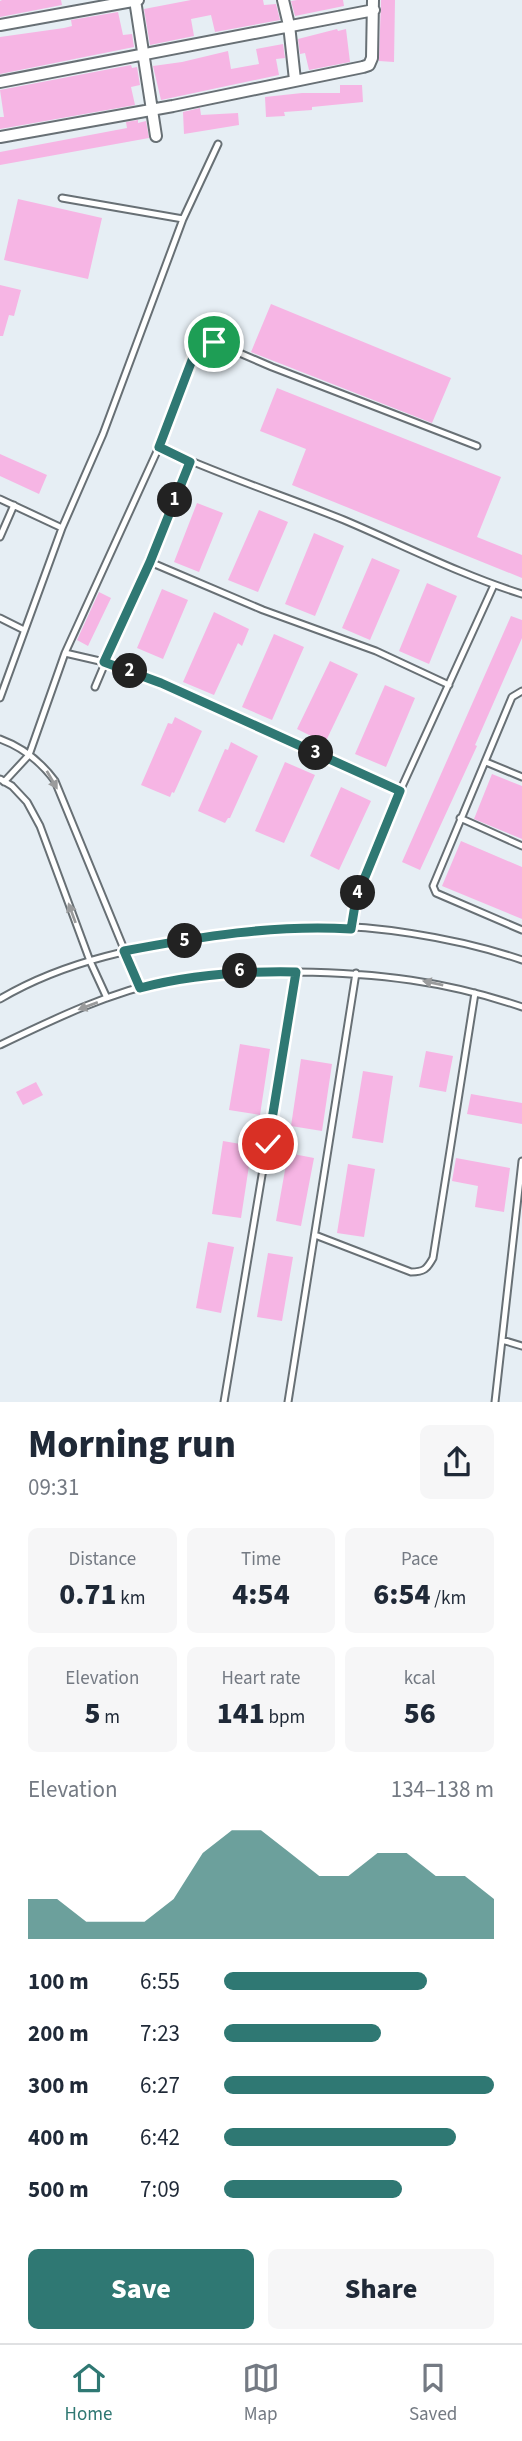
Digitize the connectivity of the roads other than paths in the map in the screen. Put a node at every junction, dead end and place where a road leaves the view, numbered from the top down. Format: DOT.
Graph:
graph roads {
  1 [pos="136,0"];
  2 [pos="283,0"];
  3 [pos="374,5"];
  4 [pos="0,24"];
  5 [pos="289,25"];
  6 [pos="143,53"];
  7 [pos="295,80"];
  8 [pos="0,82"];
  9 [pos="152,109"];
  10 [pos="156,136"];
  11 [pos="0,137"];
  12 [pos="218,144"];
  13 [pos="62,198"];
  14 [pos="183,219"];
  15 [pos="477,446"];
  16 [pos="159,447"];
  17 [pos="190,462"];
  18 [pos="0,499"];
  19 [pos="14,505"];
  20 [pos="62,528"];
  21 [pos="0,537"];
  22 [pos="150,562"];
  23 [pos="495,585"];
  24 [pos="522,594"];
  25 [pos="0,618"];
  26 [pos="24,630"];
  27 [pos="65,653"];
  28 [pos="104,662"];
  29 [pos="449,685"];
  30 [pos="95,687"];
  31 [pos="522,691"];
  32 [pos="0,698"];
  33 [pos="0,739"];
  34 [pos="29,755"];
  35 [pos="486,762"];
  36 [pos="522,777"];
  37 [pos="2,780"];
  38 [pos="400,791"];
  39 [pos="460,818"];
  40 [pos="522,846"];
  41 [pos="351,929"];
  42 [pos="522,930"];
  43 [pos="124,951"];
  44 [pos="522,960"];
  45 [pos="90,961"];
  46 [pos="296,972"];
  47 [pos="356,973"];
  48 [pos="140,988"];
  49 [pos="475,992"];
  50 [pos="107,998"];
  51 [pos="0,999"];
  52 [pos="522,1007"];
  53 [pos="0,1045"];
  54 [pos="522,1161"];
  55 [pos="315,1235"];
  56 [pos="502,1340"];
  57 [pos="522,1346"];
  58 [pos="224,1402"];
  59 [pos="288,1402"];
  60 [pos="495,1402"];
  1 -- 4 [label="street"];
  1 -- 6 [label="street"];
  2 -- 5 [label="street"];
  3 -- 5 [label="street"];
  3 -- 7 [label="street"];
  5 -- 6 [label="street"];
  5 -- 7 [label="street"];
  6 -- 8 [label="street"];
  6 -- 9 [label="street"];
  7 -- 9 [label="street"];
  9 -- 10 [label="street"];
  9 -- 11 [label="street"];
  12 -- 14 [label="lane"];
  13 -- 14 [label="lane"];
  14 -- 20 [label="lane"];
  15 -- 16 [label="lane"];
  16 -- 17 [label="lane"];
  16 -- 27 [label="lane"];
  17 -- 22 [label="lane"];
  17 -- 23 [label="lane"];
  18 -- 19 [label="lane"];
  19 -- 20 [label="lane"];
  19 -- 21 [label="lane"];
  20 -- 26 [label="lane"];
  22 -- 28 [label="lane"];
  22 -- 29 [label="lane"];
  23 -- 24 [label="lane"];
  23 -- 29 [label="lane"];
  25 -- 26 [label="lane"];
  26 -- 32 [label="lane"];
  27 -- 28 [label="lane"];
  27 -- 34 [label="lane"];
  28 -- 30 [label="lane"];
  28 -- 38 [label="lane"];
  29 -- 38 [label="lane"];
  31 -- 35 [label="lane"];
  33 -- 34 [label="lane"];
  34 -- 37 [label="lane"];
  34 -- 43 [label="lane, one-way"];
  35 -- 36 [label="lane"];
  35 -- 39 [label="lane"];
  45 -- 37 [label="lane, one-way"];
  38 -- 41 [label="lane"];
  39 -- 40 [label="lane"];
  39 -- 42 [label="lane"];
  41 -- 43 [label="lane"];
  41 -- 44 [label="lane"];
  43 -- 45 [label="lane"];
  43 -- 48 [label="lane"];
  45 -- 50 [label="lane"];
  45 -- 51 [label="lane"];
  46 -- 47 [label="lane"];
  46 -- 48 [label="lane"];
  46 -- 58 [label="lane"];
  49 -- 47 [label="lane, one-way"];
  47 -- 55 [label="lane"];
  48 -- 50 [label="lane"];
  49 -- 52 [label="lane"];
  49 -- 55 [label="lane"];
  50 -- 53 [label="lane, one-way"];
  54 -- 56 [label="lane"];
  55 -- 59 [label="lane"];
  56 -- 57 [label="lane"];
  56 -- 60 [label="lane"];
}
